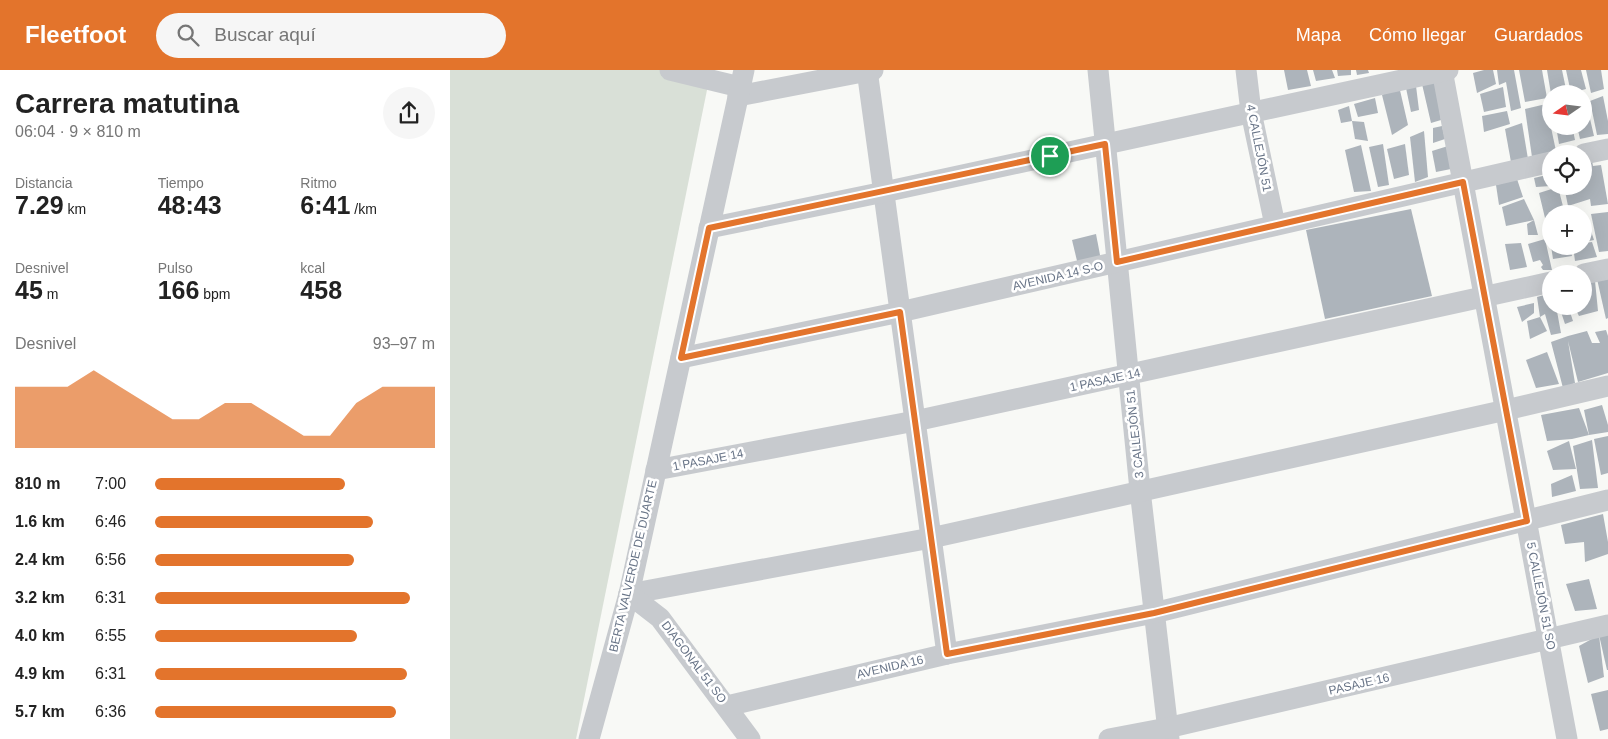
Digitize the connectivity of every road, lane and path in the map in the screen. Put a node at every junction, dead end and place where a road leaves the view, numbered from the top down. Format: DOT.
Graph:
graph roads {
  1 [pos="670,70"];
  2 [pos="869,70"];
  3 [pos="1098,70"];
  4 [pos="1246,70"];
  5 [pos="1444,70"];
  6 [pos="740,84"];
  7 [pos="1251,112"];
  8 [pos="1105,144"];
  9 [pos="1608,148"];
  10 [pos="1592,152"];
  11 [pos="1542,164"];
  12 [pos="1463,182"];
  13 [pos="884,192"];
  14 [pos="1275,225"];
  15 [pos="709,228"];
  16 [pos="1117,262"];
  17 [pos="1608,269"];
  18 [pos="1592,272"];
  19 [pos="1542,284"];
  20 [pos="1485,297"];
  21 [pos="900,312"];
  22 [pos="681,358"];
  23 [pos="1129,375"];
  24 [pos="1608,386"];
  25 [pos="1506,410"];
  26 [pos="915,421"];
  27 [pos="656,470"];
  28 [pos="1140,490"];
  29 [pos="1608,500"];
  30 [pos="1527,521"];
  31 [pos="931,538"];
  32 [pos="629,594"];
  33 [pos="1154,613"];
  34 [pos="1608,625"];
  35 [pos="1549,639"];
  36 [pos="947,654"];
  37 [pos="726,706"];
  38 [pos="1168,734"];
  39 [pos="589,739"];
  40 [pos="750,739"];
  41 [pos="1108,739"];
  42 [pos="1567,739"];
  1 -- 6 [label="street"];
  2 -- 6 [label="street"];
  2 -- 13 [label="street"];
  3 -- 8 [label="street, 3 CALLEJÓN 51"];
  4 -- 7 [label="street, 4 CALLEJÓN 51"];
  5 -- 7 [label="street"];
  5 -- 12 [label="street, 5 CALLEJÓN 51 SO"];
  6 -- 15 [label="street, BERTA VALVERDE DE DUARTE"];
  7 -- 8 [label="street"];
  7 -- 14 [label="street, 4 CALLEJÓN 51"];
  8 -- 13 [label="street"];
  8 -- 16 [label="street, 3 CALLEJÓN 51"];
  9 -- 10 [label="street"];
  11 -- 12 [label="street, AVENIDA 14 S-O"];
  12 -- 14 [label="street, AVENIDA 14 S-O"];
  12 -- 20 [label="street, 5 CALLEJÓN 51 SO"];
  13 -- 15 [label="street"];
  13 -- 21 [label="street"];
  14 -- 16 [label="street, AVENIDA 14 S-O"];
  15 -- 22 [label="street, BERTA VALVERDE DE DUARTE"];
  16 -- 21 [label="street, AVENIDA 14 S-O"];
  16 -- 23 [label="street, 3 CALLEJÓN 51"];
  17 -- 18 [label="street"];
  19 -- 20 [label="street, 1 PASAJE 14"];
  20 -- 23 [label="street, 1 PASAJE 14"];
  20 -- 25 [label="street, 5 CALLEJÓN 51 SO"];
  21 -- 22 [label="street, AVENIDA 14 S-O"];
  21 -- 26 [label="street"];
  22 -- 27 [label="street, BERTA VALVERDE DE DUARTE"];
  23 -- 26 [label="street, 1 PASAJE 14"];
  23 -- 28 [label="street, 3 CALLEJÓN 51"];
  24 -- 25 [label="street"];
  25 -- 28 [label="street"];
  25 -- 30 [label="street, 5 CALLEJÓN 51 SO"];
  26 -- 27 [label="street, 1 PASAJE 14"];
  26 -- 31 [label="street"];
  27 -- 32 [label="street, BERTA VALVERDE DE DUARTE"];
  28 -- 31 [label="street"];
  28 -- 33 [label="street, 3 CALLEJÓN 51"];
  29 -- 30 [label="street, AVENIDA 16"];
  30 -- 33 [label="street, AVENIDA 16"];
  30 -- 35 [label="street, 5 CALLEJÓN 51 SO"];
  31 -- 32 [label="street"];
  31 -- 36 [label="street"];
  32 -- 37 [label="street, DIAGONAL 51 SO"];
  32 -- 39 [label="street, BERTA VALVERDE DE DUARTE"];
  33 -- 36 [label="street, AVENIDA 16"];
  33 -- 38 [label="street, 3 CALLEJÓN 51"];
  34 -- 35 [label="street, PASAJE 16"];
  35 -- 38 [label="street, PASAJE 16"];
  35 -- 42 [label="street, 5 CALLEJÓN 51 SO"];
  36 -- 37 [label="street, AVENIDA 16"];
  37 -- 40 [label="street, DIAGONAL 51 SO"];
  38 -- 41 [label="street, PASAJE 16"];
}
